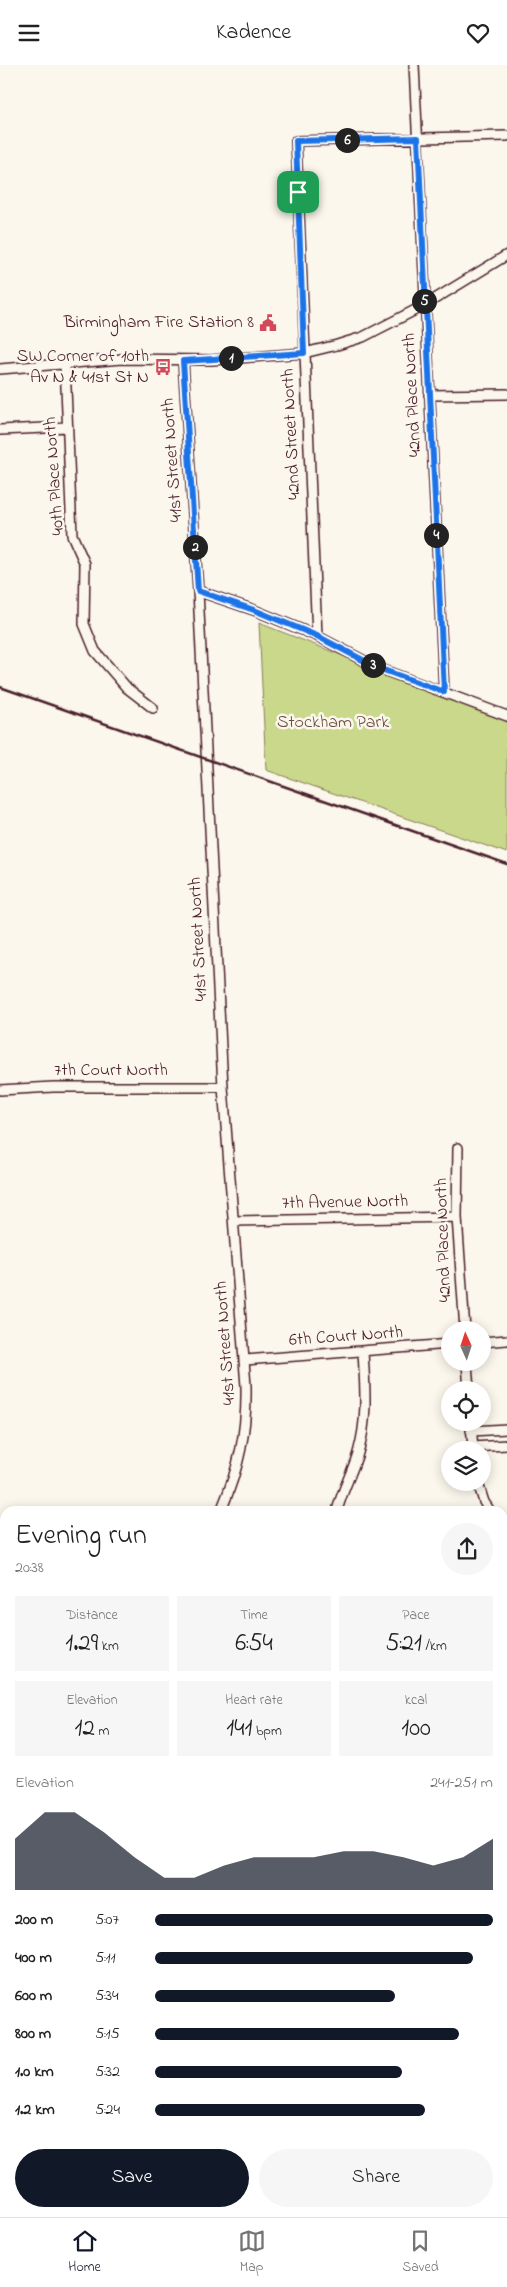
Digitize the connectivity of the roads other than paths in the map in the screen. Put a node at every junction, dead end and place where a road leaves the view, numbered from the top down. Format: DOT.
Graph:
graph roads {
  1 [pos="414,65"];
  2 [pos="507,135"];
  3 [pos="418,138"];
  4 [pos="507,255"];
  5 [pos="424,305"];
  6 [pos="304,353"];
  7 [pos="183,361"];
  8 [pos="65,363"];
  9 [pos="0,369"];
  10 [pos="507,394"];
  11 [pos="429,395"];
  12 [pos="68,427"];
  13 [pos="0,431"];
  14 [pos="198,591"];
  15 [pos="317,636"];
  16 [pos="444,692"];
  17 [pos="153,709"];
  18 [pos="507,715"];
  19 [pos="223,1087"];
  20 [pos="0,1090"];
  21 [pos="458,1148"];
  22 [pos="457,1217"];
  23 [pos="234,1221"];
  24 [pos="464,1321"];
  25 [pos="507,1341"];
  26 [pos="491,1342"];
  27 [pos="441,1345"];
  28 [pos="363,1352"];
  29 [pos="245,1360"];
  30 [pos="491,1428"];
  31 [pos="507,1429"];
  32 [pos="507,1445"];
  33 [pos="491,1447"];
  34 [pos="481,1491"];
  35 [pos="223,1506"];
  36 [pos="339,1506"];
  37 [pos="487,1506"];
  1 -- 3 [label="street, 42nd Place North"];
  2 -- 3 [label="street"];
  3 -- 5 [label="street, 42nd Place North"];
  3 -- 6 [label="street, 42nd Street North"];
  4 -- 5 [label="street"];
  5 -- 6 [label="street"];
  5 -- 11 [label="street, 42nd Place North"];
  6 -- 7 [label="street"];
  6 -- 15 [label="street, 42nd Street North"];
  7 -- 8 [label="street"];
  7 -- 14 [label="street, 41st Street North"];
  8 -- 9 [label="street"];
  8 -- 12 [label="street, 40th Place North"];
  10 -- 11 [label="street"];
  11 -- 16 [label="street, 42nd Place North"];
  12 -- 13 [label="street"];
  12 -- 17 [label="street, 40th Place North"];
  14 -- 15 [label="street"];
  14 -- 19 [label="street, 41st Street North"];
  15 -- 16 [label="street"];
  16 -- 18 [label="street"];
  19 -- 20 [label="street, 7th Court North"];
  19 -- 23 [label="street, 41st Street North"];
  21 -- 22 [label="street, 42nd Place North"];
  22 -- 23 [label="street, 7th Avenue North"];
  22 -- 24 [label="street, 42nd Place North"];
  23 -- 29 [label="street, 41st Street North"];
  25 -- 26 [label="street"];
  27 -- 28 [label="street, 6th Court North"];
  28 -- 29 [label="street, 6th Court North"];
  28 -- 36 [label="street"];
  29 -- 35 [label="street, 41st Street North"];
  30 -- 31 [label="street"];
  32 -- 33 [label="street"];
  34 -- 37 [label="street"];
}
